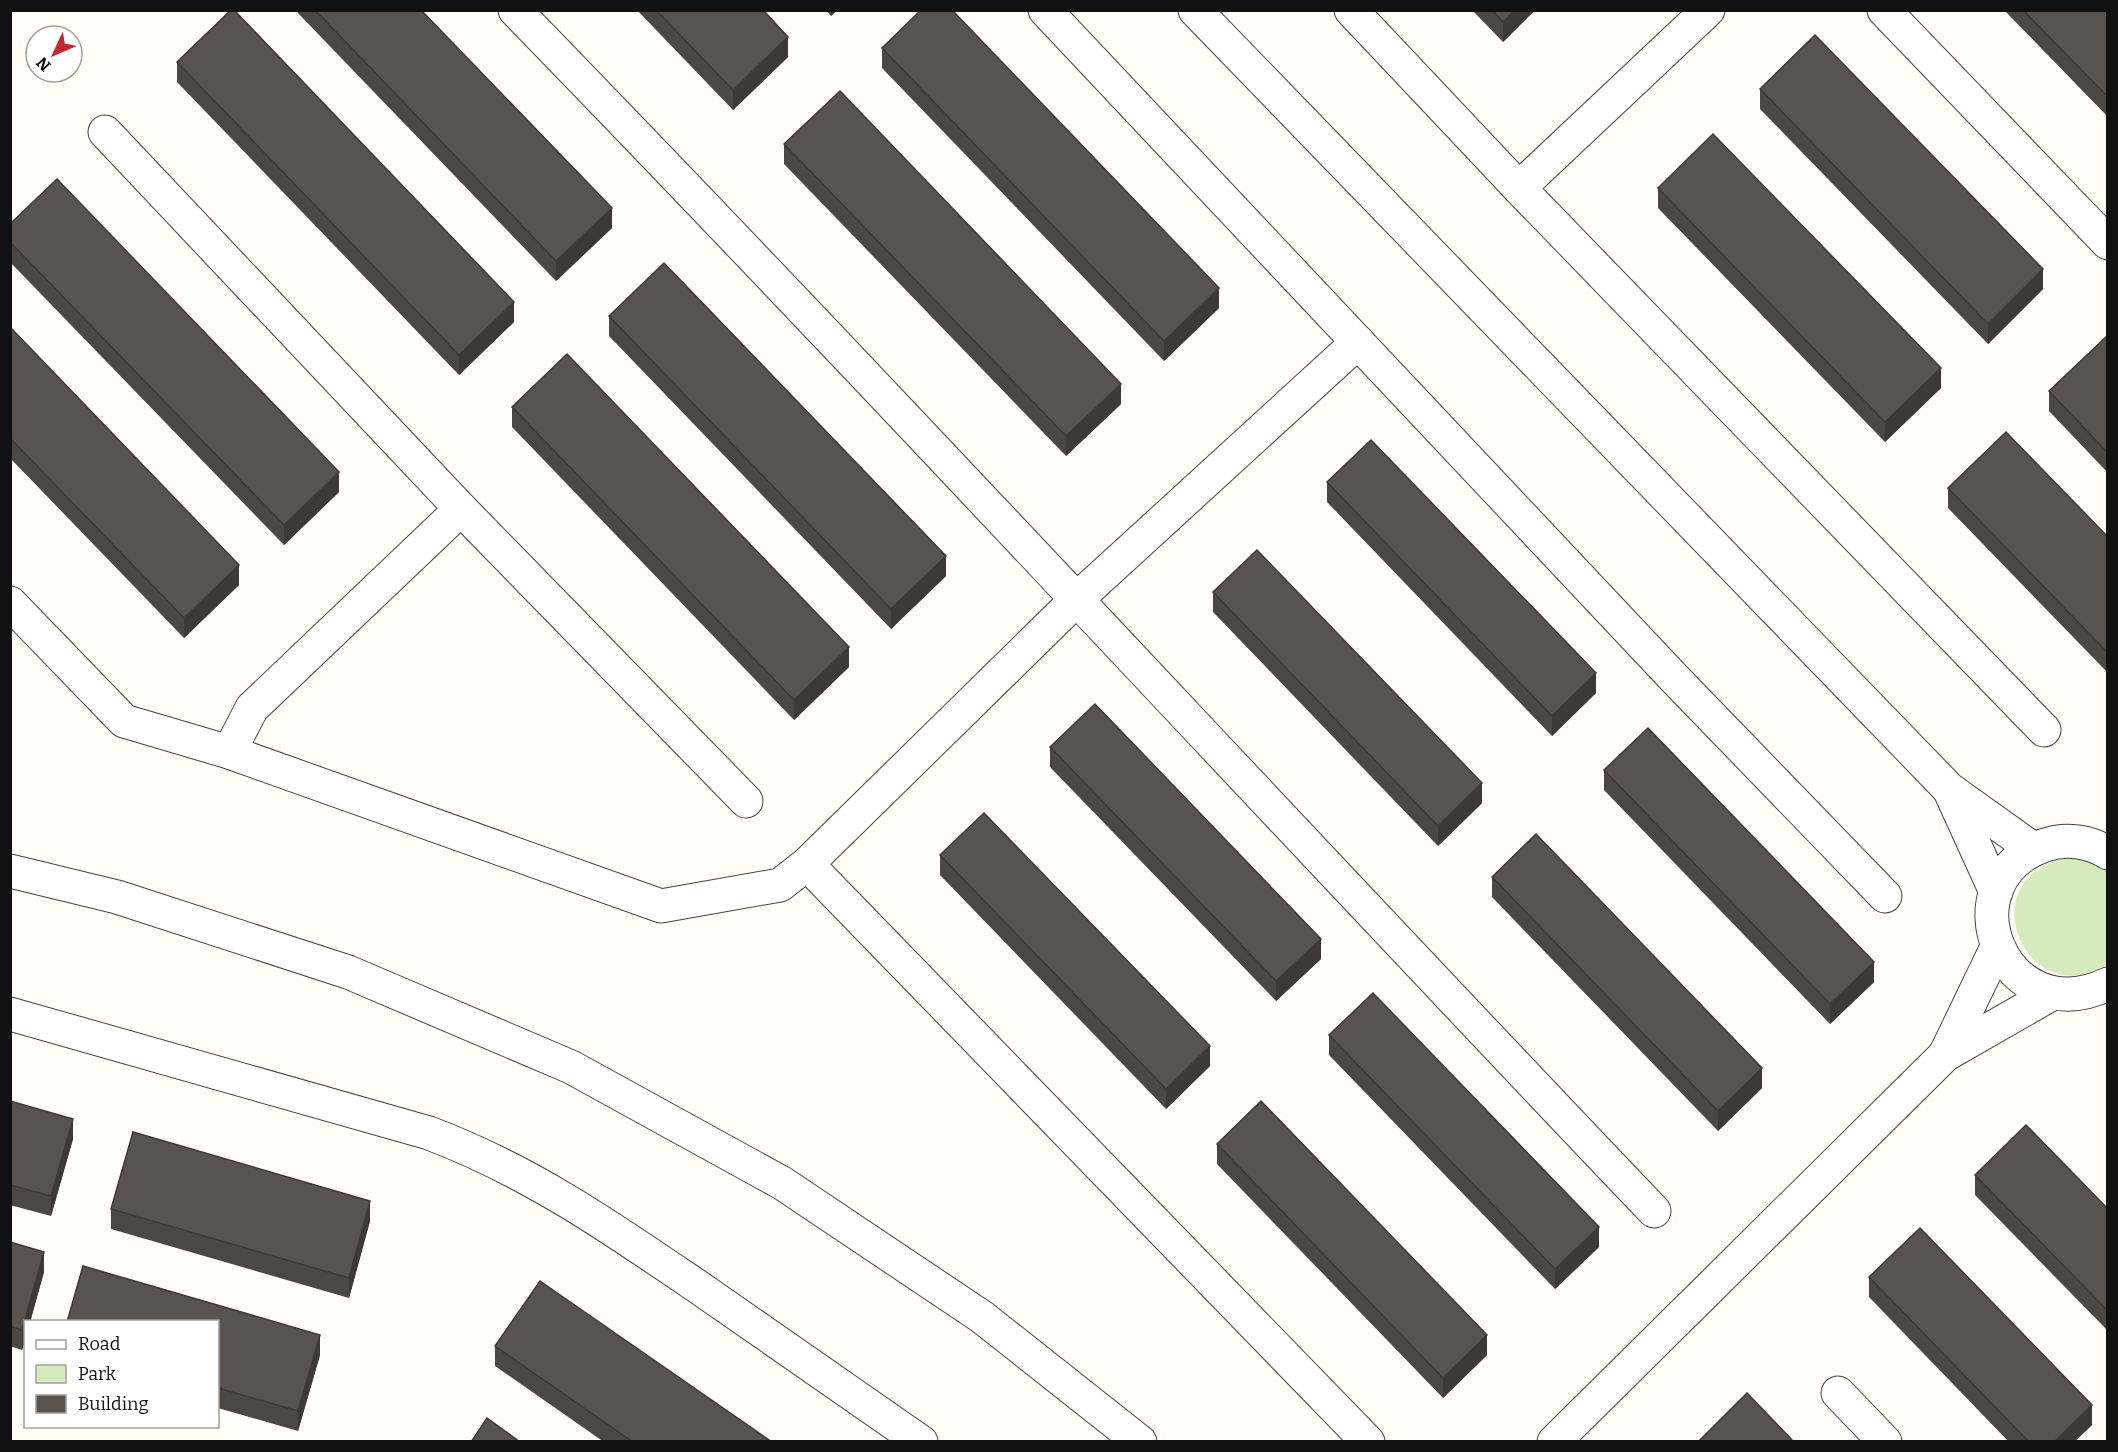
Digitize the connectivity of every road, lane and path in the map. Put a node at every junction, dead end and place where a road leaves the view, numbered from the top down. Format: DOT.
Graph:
graph roads {
  1 [pos="516,10"];
  2 [pos="1045,10"];
  3 [pos="1195,10"];
  4 [pos="1351,10"];
  5 [pos="1708,10"];
  6 [pos="1884,10"];
  7 [pos="105,132"];
  8 [pos="1519,188"];
  9 [pos="2108,243"];
  10 [pos="1358,342"];
  11 [pos="460,509"];
  12 [pos="1077,599"];
  13 [pos="10,603"];
  14 [pos="2044,730"];
  15 [pos="229,752"];
  16 [pos="1949,789"];
  17 [pos="746,801"];
  18 [pos="2100,841"];
  19 [pos="2033,849"];
  20 [pos="807,864"];
  21 [pos="10,870"];
  22 [pos="1996,892"];
  23 [pos="1885,896"];
  24 [pos="1997,947"];
  25 [pos="2102,992"];
  26 [pos="2054,993"];
  27 [pos="10,1014"];
  28 [pos="1945,1055"];
  29 [pos="1654,1211"];
  30 [pos="1838,1393"];
  31 [pos="921,1442"];
  32 [pos="1140,1442"];
  33 [pos="1368,1442"];
  34 [pos="1554,1442"];
  35 [pos="1885,1442"];
  1 -- 12 [label="street"];
  2 -- 10 [label="street"];
  3 -- 16 [label="street"];
  4 -- 8 [label="street"];
  5 -- 8 [label="street"];
  6 -- 9 [label="street"];
  7 -- 11 [label="street"];
  8 -- 14 [label="street"];
  10 -- 12 [label="street"];
  10 -- 23 [label="street"];
  11 -- 15 [label="street"];
  11 -- 17 [label="street"];
  12 -- 20 [label="street"];
  12 -- 29 [label="street"];
  13 -- 15 [label="street"];
  15 -- 20 [label="street"];
  16 -- 19 [label="street"];
  16 -- 22 [label="street"];
  18 -- 19 [label="street"];
  19 -- 22 [label="street"];
  20 -- 33 [label="street"];
  21 -- 32 [label="street"];
  22 -- 24 [label="street"];
  24 -- 26 [label="street"];
  24 -- 28 [label="street"];
  25 -- 26 [label="street"];
  26 -- 28 [label="street"];
  27 -- 31 [label="street"];
  28 -- 34 [label="street"];
  30 -- 35 [label="street"];
}
